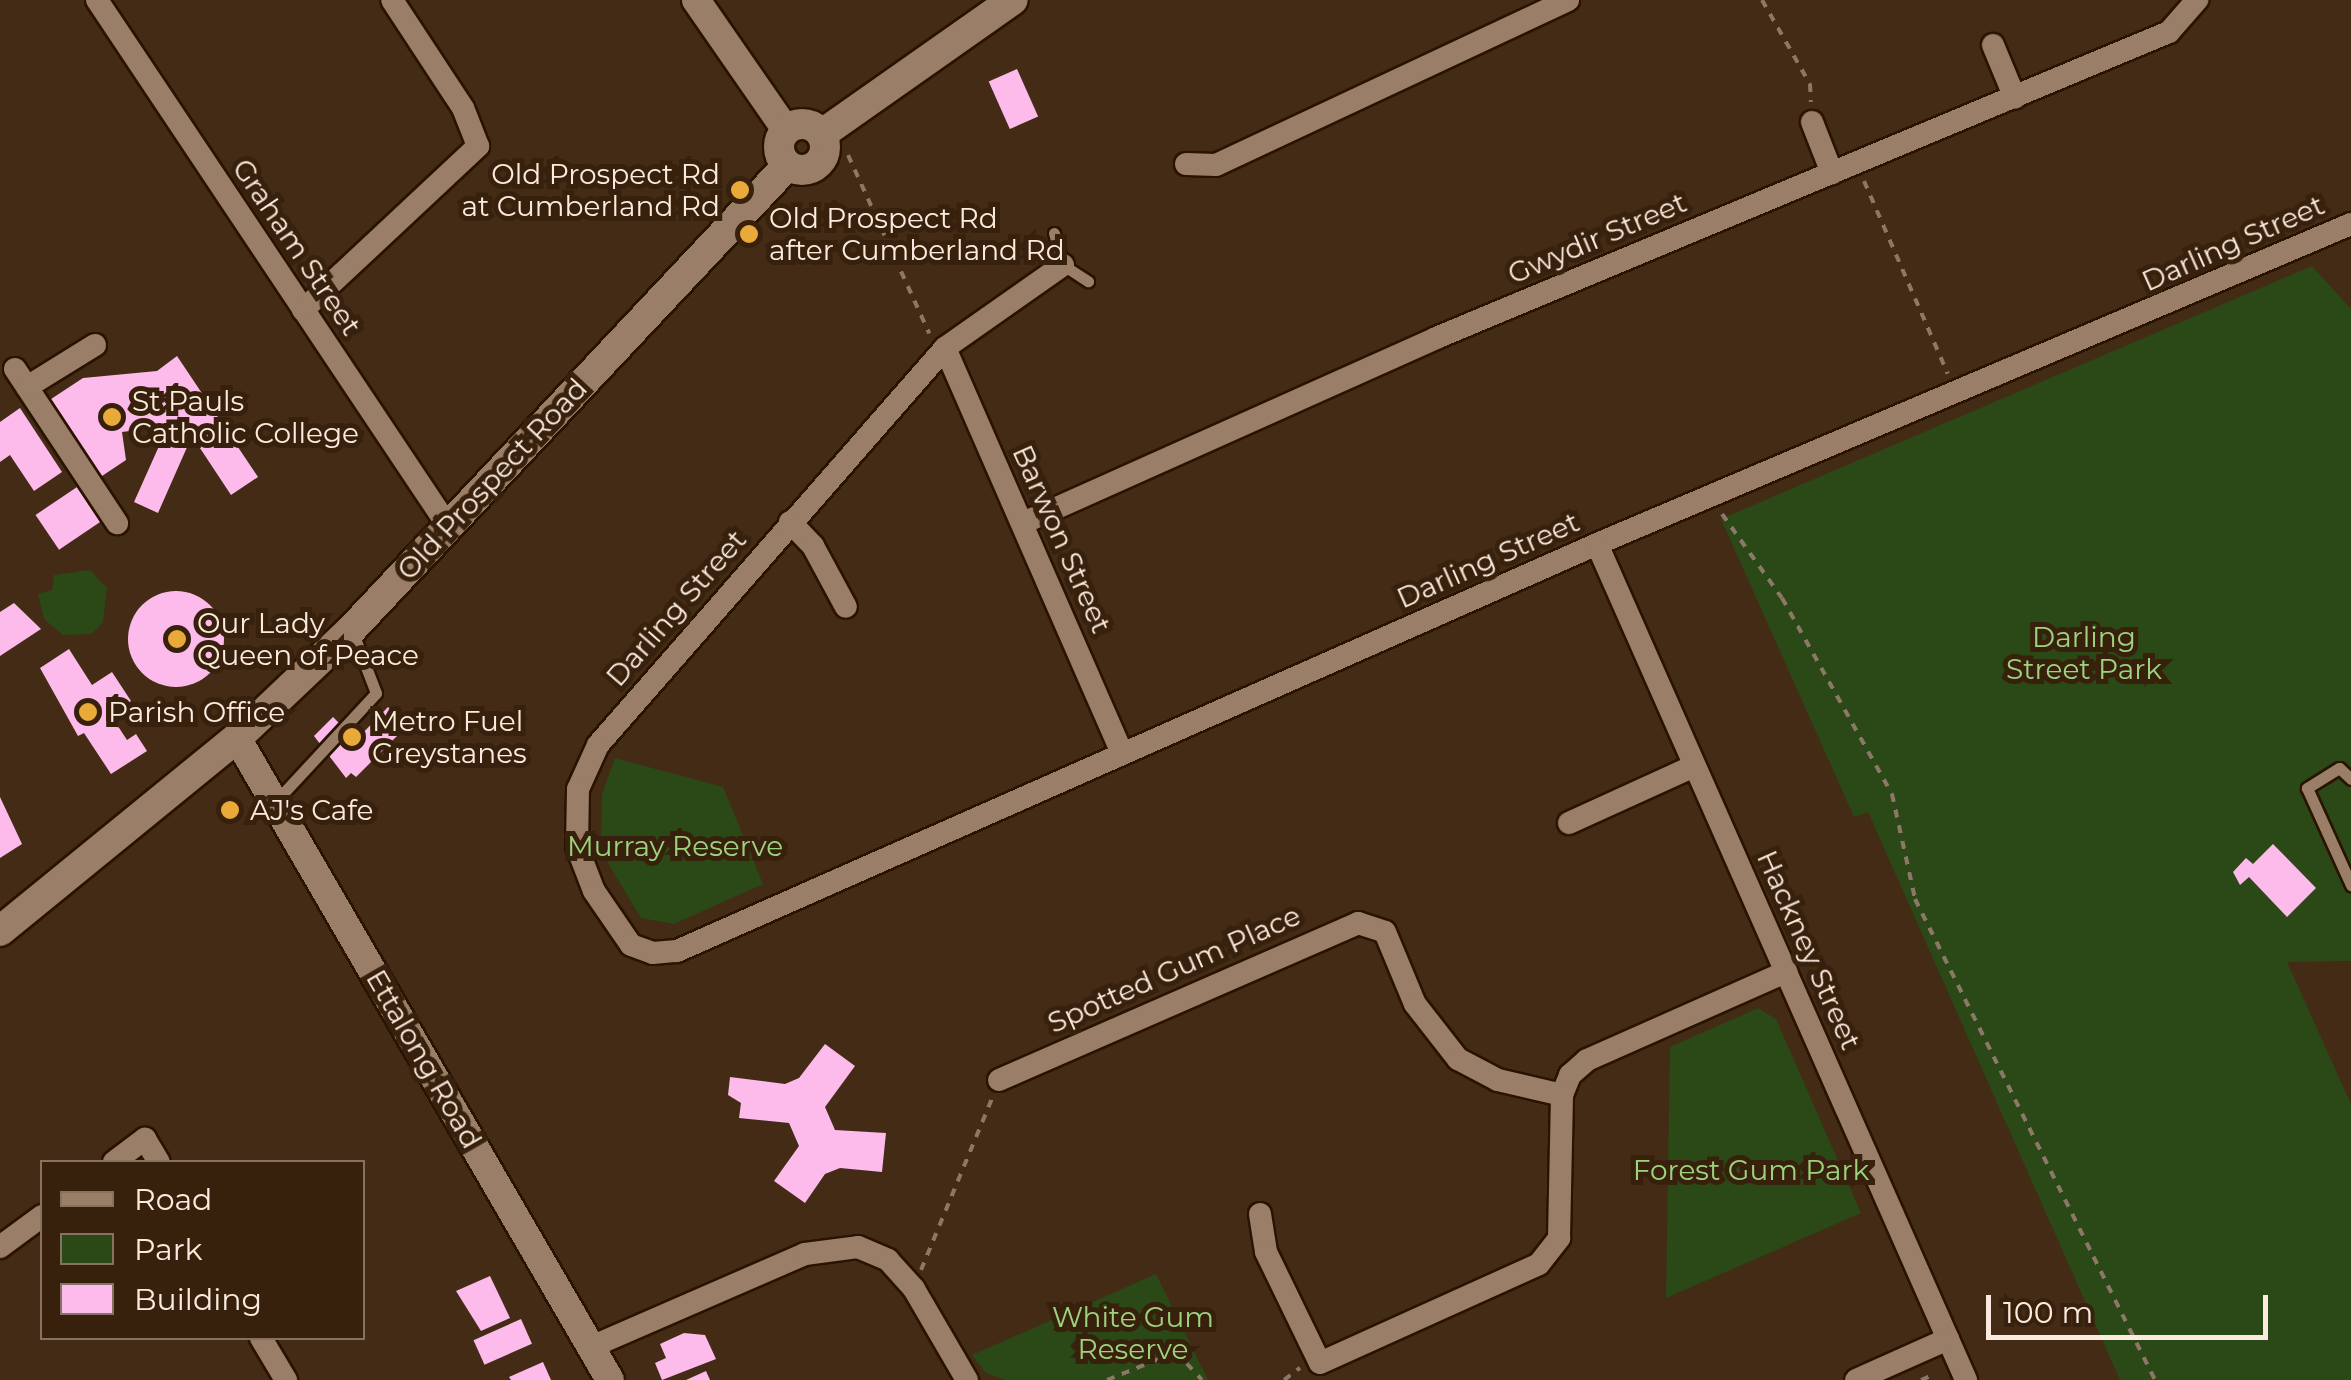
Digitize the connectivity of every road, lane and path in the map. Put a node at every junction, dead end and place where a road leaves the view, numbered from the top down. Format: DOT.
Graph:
graph roads {
  1 [pos="97,0"];
  2 [pos="392,0"];
  3 [pos="696,0"];
  4 [pos="1014,0"];
  5 [pos="1568,0"];
  6 [pos="1762,0"];
  7 [pos="2195,5"];
  8 [pos="1537,7"];
  9 [pos="2216,23"];
  10 [pos="1993,46"];
  11 [pos="2015,98"];
  12 [pos="1812,122"];
  13 [pos="786,130"];
  14 [pos="822,134"];
  15 [pos="848,155"];
  16 [pos="1856,163"];
  17 [pos="1186,164"];
  18 [pos="787,166"];
  19 [pos="1832,173"];
  20 [pos="2351,224"];
  21 [pos="1054,233"];
  22 [pos="1063,265"];
  23 [pos="1088,281"];
  24 [pos="304,310"];
  25 [pos="95,345"];
  26 [pos="942,352"];
  27 [pos="1956,392"];
  28 [pos="1722,514"];
  29 [pos="117,522"];
  30 [pos="790,522"];
  31 [pos="1023,523"];
  32 [pos="448,526"];
  33 [pos="1598,544"];
  34 [pos="846,607"];
  35 [pos="351,630"];
  36 [pos="237,738"];
  37 [pos="1122,754"];
  38 [pos="1694,766"];
  39 [pos="2351,779"];
  40 [pos="274,802"];
  41 [pos="1569,823"];
  42 [pos="2351,885"];
  43 [pos="0,932"];
  44 [pos="1786,972"];
  45 [pos="999,1080"];
  46 [pos="1562,1095"];
  47 [pos="117,1160"];
  48 [pos="158,1160"];
  49 [pos="1260,1214"];
  50 [pos="40,1217"];
  51 [pos="0,1247"];
  52 [pos="914,1288"];
  53 [pos="1948,1339"];
  54 [pos="263,1340"];
  55 [pos="592,1348"];
  56 [pos="1935,1374"];
  57 [pos="286,1380"];
  58 [pos="610,1380"];
  59 [pos="967,1380"];
  60 [pos="1107,1380"];
  61 [pos="1202,1380"];
  62 [pos="1856,1380"];
  63 [pos="1922,1380"];
  64 [pos="1966,1380"];
  65 [pos="2154,1380"];
  1 -- 24 [label="street, Graham Street"];
  2 -- 24 [label="street"];
  3 -- 13 [label="street"];
  4 -- 14 [label="main road"];
  5 -- 8 [label="street"];
  6 -- 12 [label="path"];
  7 -- 9 [label="street, Gwydir Street"];
  7 -- 11 [label="street, Gwydir Street"];
  8 -- 17 [label="street"];
  10 -- 11 [label="street"];
  11 -- 16 [label="street, Gwydir Street"];
  12 -- 19 [label="street"];
  13 -- 14 [label="main road"];
  13 -- 18 [label="main road"];
  14 -- 18 [label="main road"];
  15 -- 26 [label="path"];
  16 -- 19 [label="street, Gwydir Street"];
  16 -- 27 [label="path"];
  18 -- 32 [label="main road, Old Prospect Road"];
  19 -- 31 [label="street, Gwydir Street"];
  20 -- 27 [label="street, Darling Street"];
  21 -- 22 [label="lane"];
  22 -- 23 [label="lane"];
  22 -- 26 [label="street, Darling Street"];
  24 -- 32 [label="street, Graham Street"];
  25 -- 29 [label="street"];
  26 -- 30 [label="street, Darling Street"];
  26 -- 31 [label="street, Barwon Street"];
  27 -- 33 [label="street, Darling Street"];
  28 -- 65 [label="path"];
  30 -- 34 [label="street"];
  30 -- 37 [label="street, Darling Street"];
  31 -- 37 [label="street, Barwon Street"];
  32 -- 35 [label="main road, Old Prospect Road"];
  33 -- 37 [label="street, Darling Street"];
  33 -- 38 [label="street, Hackney Street"];
  35 -- 36 [label="main road, Old Prospect Road"];
  35 -- 40 [label="lane"];
  36 -- 40 [label="street, Ettalong Road"];
  36 -- 43 [label="main road, Old Prospect Road"];
  38 -- 41 [label="street"];
  38 -- 44 [label="street, Hackney Street"];
  39 -- 42 [label="lane"];
  40 -- 55 [label="street, Ettalong Road"];
  44 -- 46 [label="street"];
  44 -- 53 [label="street, Hackney Street"];
  45 -- 46 [label="street, Spotted Gum Place"];
  45 -- 52 [label="path"];
  46 -- 49 [label="street"];
  47 -- 48 [label="street"];
  50 -- 51 [label="street"];
  52 -- 55 [label="street"];
  52 -- 59 [label="street"];
  53 -- 62 [label="street"];
  53 -- 64 [label="street, Hackney Street"];
  54 -- 57 [label="street"];
  55 -- 58 [label="street, Ettalong Road"];
  56 -- 63 [label="path"];
  60 -- 61 [label="path"];
}
